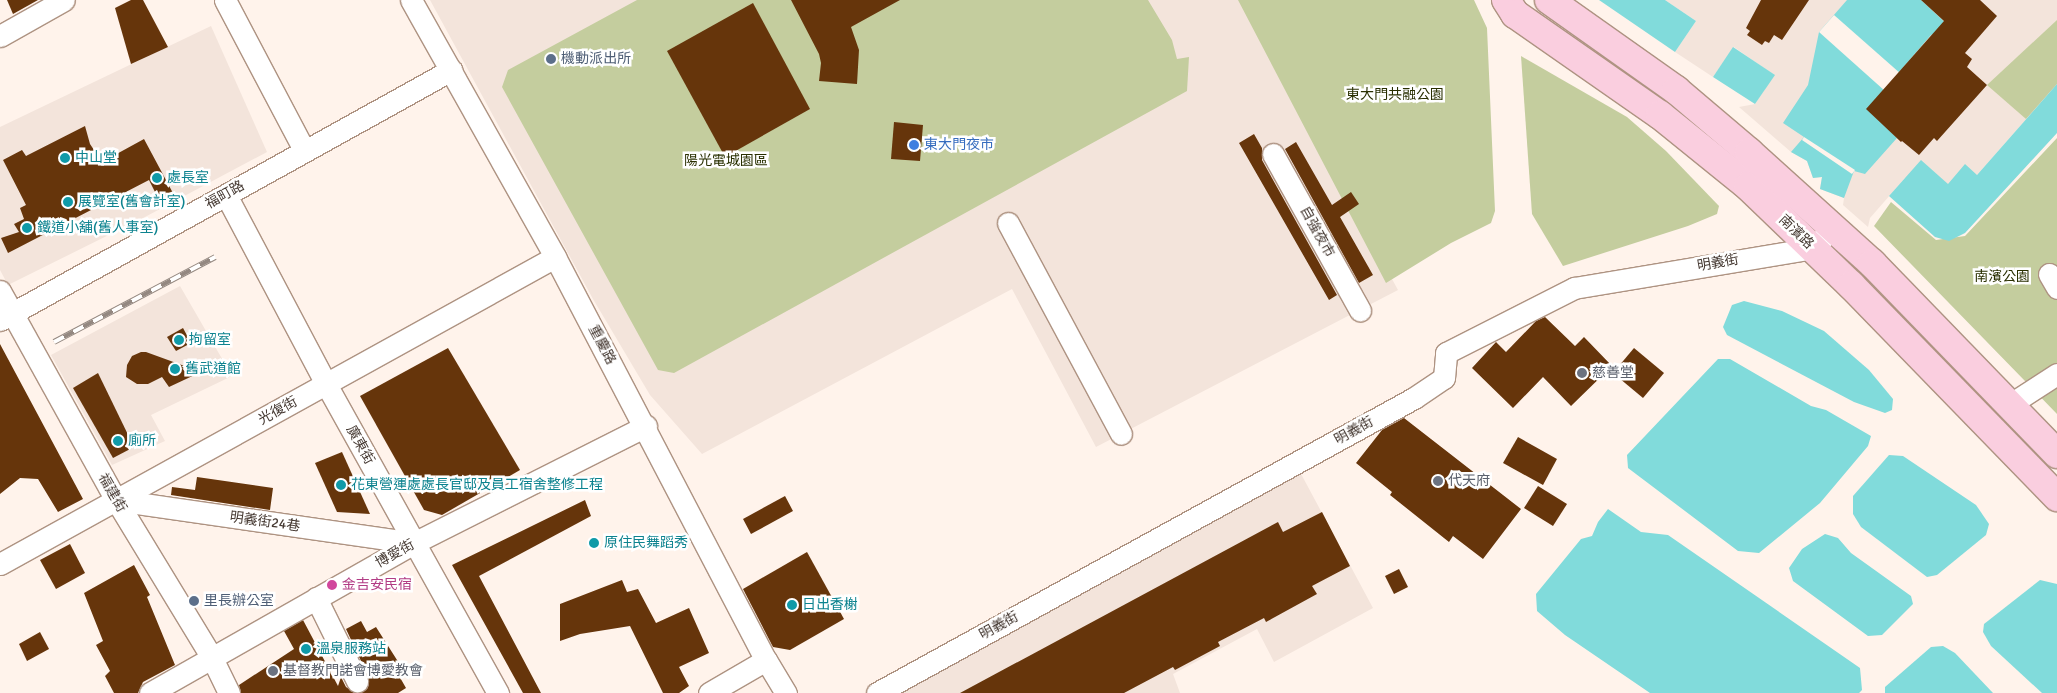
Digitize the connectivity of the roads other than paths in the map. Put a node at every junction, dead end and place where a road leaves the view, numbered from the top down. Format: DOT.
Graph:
graph roads {
  1 [pos="64,0"];
  2 [pos="225,0"];
  3 [pos="411,0"];
  4 [pos="1506,0"];
  5 [pos="1549,0"];
  6 [pos="0,36"];
  7 [pos="450,70"];
  8 [pos="304,150"];
  9 [pos="1274,154"];
  10 [pos="226,195"];
  11 [pos="1008,223"];
  12 [pos="1833,227"];
  13 [pos="1813,248"];
  14 [pos="555,258"];
  15 [pos="0,291"];
  16 [pos="1360,310"];
  17 [pos="6,317"];
  18 [pos="2057,374"];
  19 [pos="326,384"];
  20 [pos="2009,405"];
  21 [pos="646,426"];
  22 [pos="1121,434"];
  23 [pos="2057,454"];
  24 [pos="2057,497"];
  25 [pos="116,500"];
  26 [pos="414,543"];
  27 [pos="0,564"];
  28 [pos="316,598"];
  29 [pos="212,658"];
  30 [pos="766,660"];
  31 [pos="357,681"];
  32 [pos="150,693"];
  33 [pos="229,693"];
  34 [pos="498,693"];
  35 [pos="709,693"];
  36 [pos="786,693"];
  37 [pos="877,693"];
  1 -- 6 [label="street"];
  2 -- 8 [label="street"];
  3 -- 7 [label="street, 重慶路"];
  4 -- 13 [label="main road, 南濱路"];
  5 -- 12 [label="main road, 南濱路"];
  7 -- 8 [label="street, 福町路"];
  7 -- 14 [label="street, 重慶路"];
  8 -- 10 [label="street, 福町路"];
  9 -- 16 [label="street, 自強夜市"];
  10 -- 17 [label="street, 福町路"];
  10 -- 19 [label="street, 廣東街"];
  11 -- 22 [label="street"];
  12 -- 13 [label="street"];
  12 -- 20 [label="main road, 南濱路"];
  13 -- 24 [label="main road, 南濱路"];
  13 -- 37 [label="street, 明義街"];
  14 -- 19 [label="street, 光復街"];
  14 -- 21 [label="street, 重慶路"];
  15 -- 17 [label="street, 福建街"];
  17 -- 25 [label="street, 福建街"];
  18 -- 20 [label="street"];
  19 -- 25 [label="street, 光復街"];
  19 -- 26 [label="street, 廣東街"];
  20 -- 23 [label="main road, 南濱路"];
  21 -- 26 [label="street, 博愛街"];
  21 -- 30 [label="street, 重慶路"];
  25 -- 26 [label="street, 明義街24巷"];
  25 -- 27 [label="street, 光復街"];
  25 -- 29 [label="street, 福建街"];
  26 -- 28 [label="street, 博愛街"];
  26 -- 34 [label="street, 廣東街"];
  28 -- 29 [label="street, 博愛街"];
  28 -- 31 [label="street"];
  29 -- 32 [label="street, 博愛街"];
  29 -- 33 [label="street, 福建街"];
  30 -- 35 [label="street"];
  30 -- 36 [label="street, 重慶路"];
}
